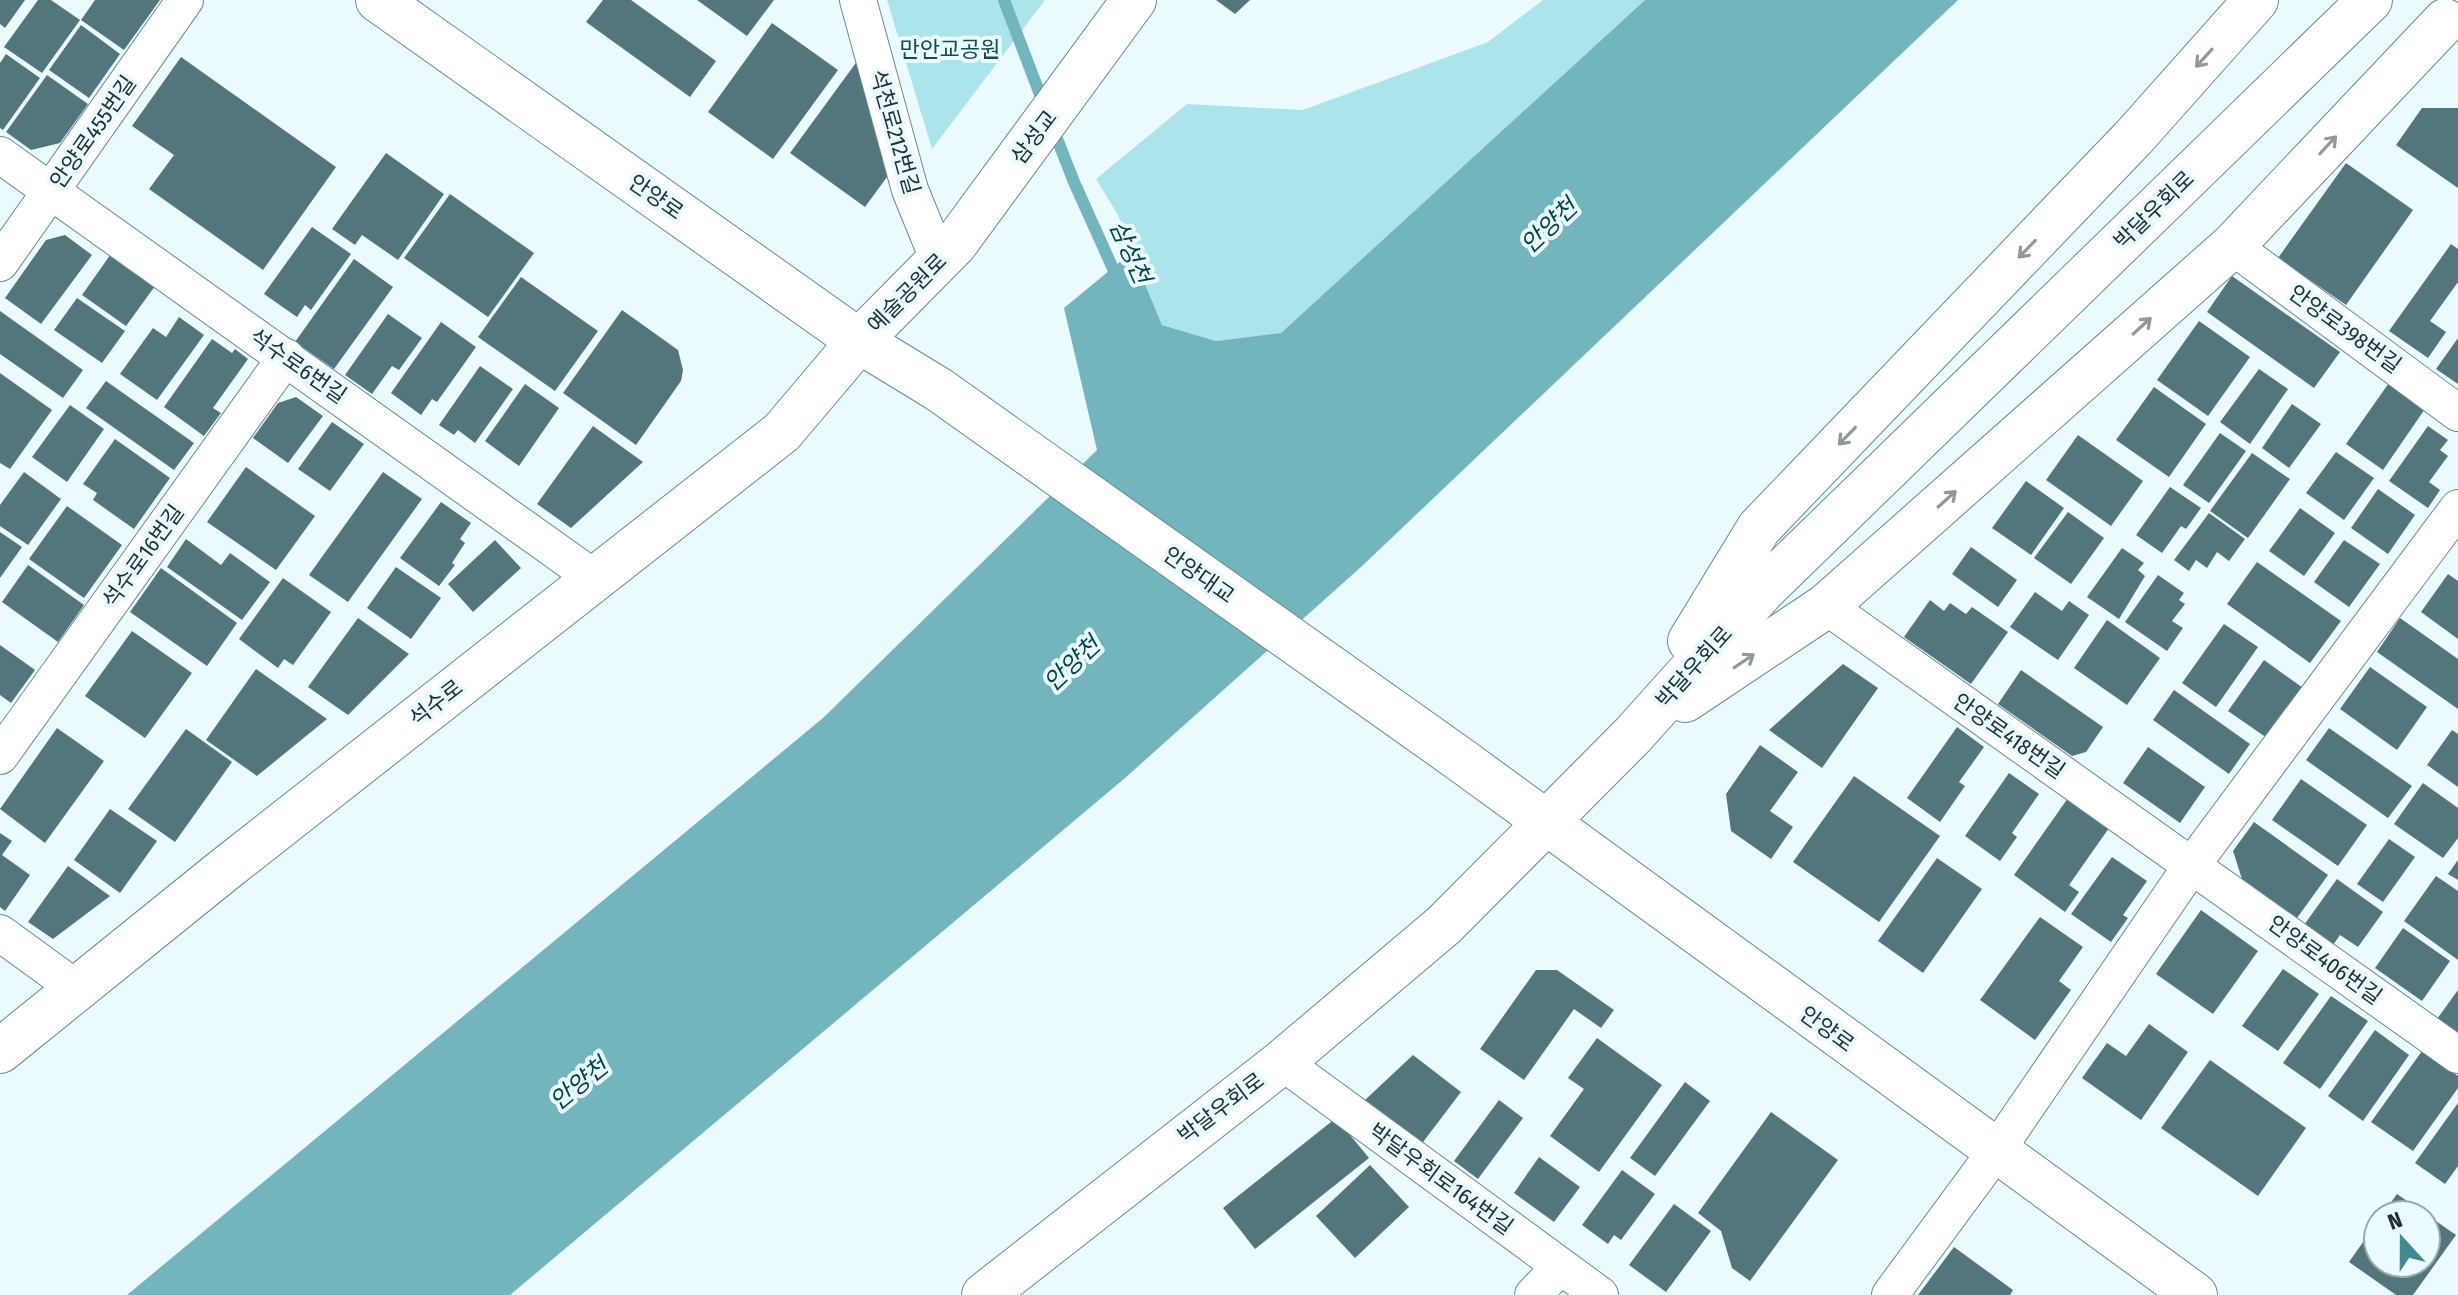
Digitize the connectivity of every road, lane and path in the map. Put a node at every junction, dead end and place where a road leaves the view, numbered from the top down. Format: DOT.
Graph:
graph roads {
  1 [pos="185,0"];
  2 [pos="378,0"];
  3 [pos="858,0"];
  4 [pos="2256,0"];
  5 [pos="2370,0"];
  6 [pos="1124,15"];
  7 [pos="2440,17"];
  8 [pos="0,155"];
  9 [pos="51,192"];
  10 [pos="2232,246"];
  11 [pos="947,253"];
  12 [pos="0,263"];
  13 [pos="859,341"];
  14 [pos="286,357"];
  15 [pos="938,389"];
  16 [pos="2458,413"];
  17 [pos="2458,508"];
  18 [pos="594,578"];
  19 [pos="1826,606"];
  20 [pos="1633,735"];
  21 [pos="0,756"];
  22 [pos="1461,760"];
  23 [pos="1545,825"];
  24 [pos="2192,865"];
  25 [pos="0,933"];
  26 [pos="77,989"];
  27 [pos="0,1051"];
  28 [pos="2458,1055"];
  29 [pos="1282,1062"];
  30 [pos="1996,1151"];
  31 [pos="1560,1267"];
  32 [pos="984,1295"];
  33 [pos="1533,1295"];
  34 [pos="1600,1295"];
  35 [pos="1890,1295"];
  36 [pos="2195,1295"];
  1 -- 9 [label="street, 안양로455번길"];
  2 -- 13 [label="street, 안양로"];
  3 -- 11 [label="street, 석천로212번길"];
  4 -- 20 [label="street, one-way"];
  5 -- 20 [label="street, 박달우회로"];
  6 -- 11 [label="street, 삼성교"];
  10 -- 7 [label="street, one-way"];
  8 -- 9 [label="street, 석수로6번길"];
  9 -- 12 [label="street, 안양로455번길"];
  9 -- 14 [label="street, 석수로6번길"];
  10 -- 16 [label="street, 안양로398번길"];
  19 -- 10 [label="street, one-way"];
  11 -- 13 [label="street, 예술공원로"];
  13 -- 15 [label="street, 안양로"];
  13 -- 18 [label="street, 석수로"];
  14 -- 18 [label="street, 석수로6번길"];
  14 -- 21 [label="street, 석수로16번길"];
  15 -- 22 [label="street, 안양대교"];
  17 -- 24 [label="street"];
  18 -- 26 [label="street, 석수로"];
  20 -- 19 [label="street, one-way"];
  19 -- 24 [label="street, 안양로418번길"];
  20 -- 23 [label="street, 박달우회로"];
  22 -- 23 [label="street, 안양로"];
  23 -- 29 [label="street, 박달우회로"];
  23 -- 30 [label="street, 안양로"];
  24 -- 28 [label="street, 안양로406번길"];
  24 -- 30 [label="street"];
  25 -- 26 [label="street"];
  26 -- 27 [label="street, 석수로"];
  29 -- 31 [label="street, 박달우회로164번길"];
  29 -- 32 [label="street, 박달우회로"];
  30 -- 35 [label="street"];
  30 -- 36 [label="street, 안양로"];
  31 -- 33 [label="street"];
  31 -- 34 [label="street, 박달우회로164번길"];
}
